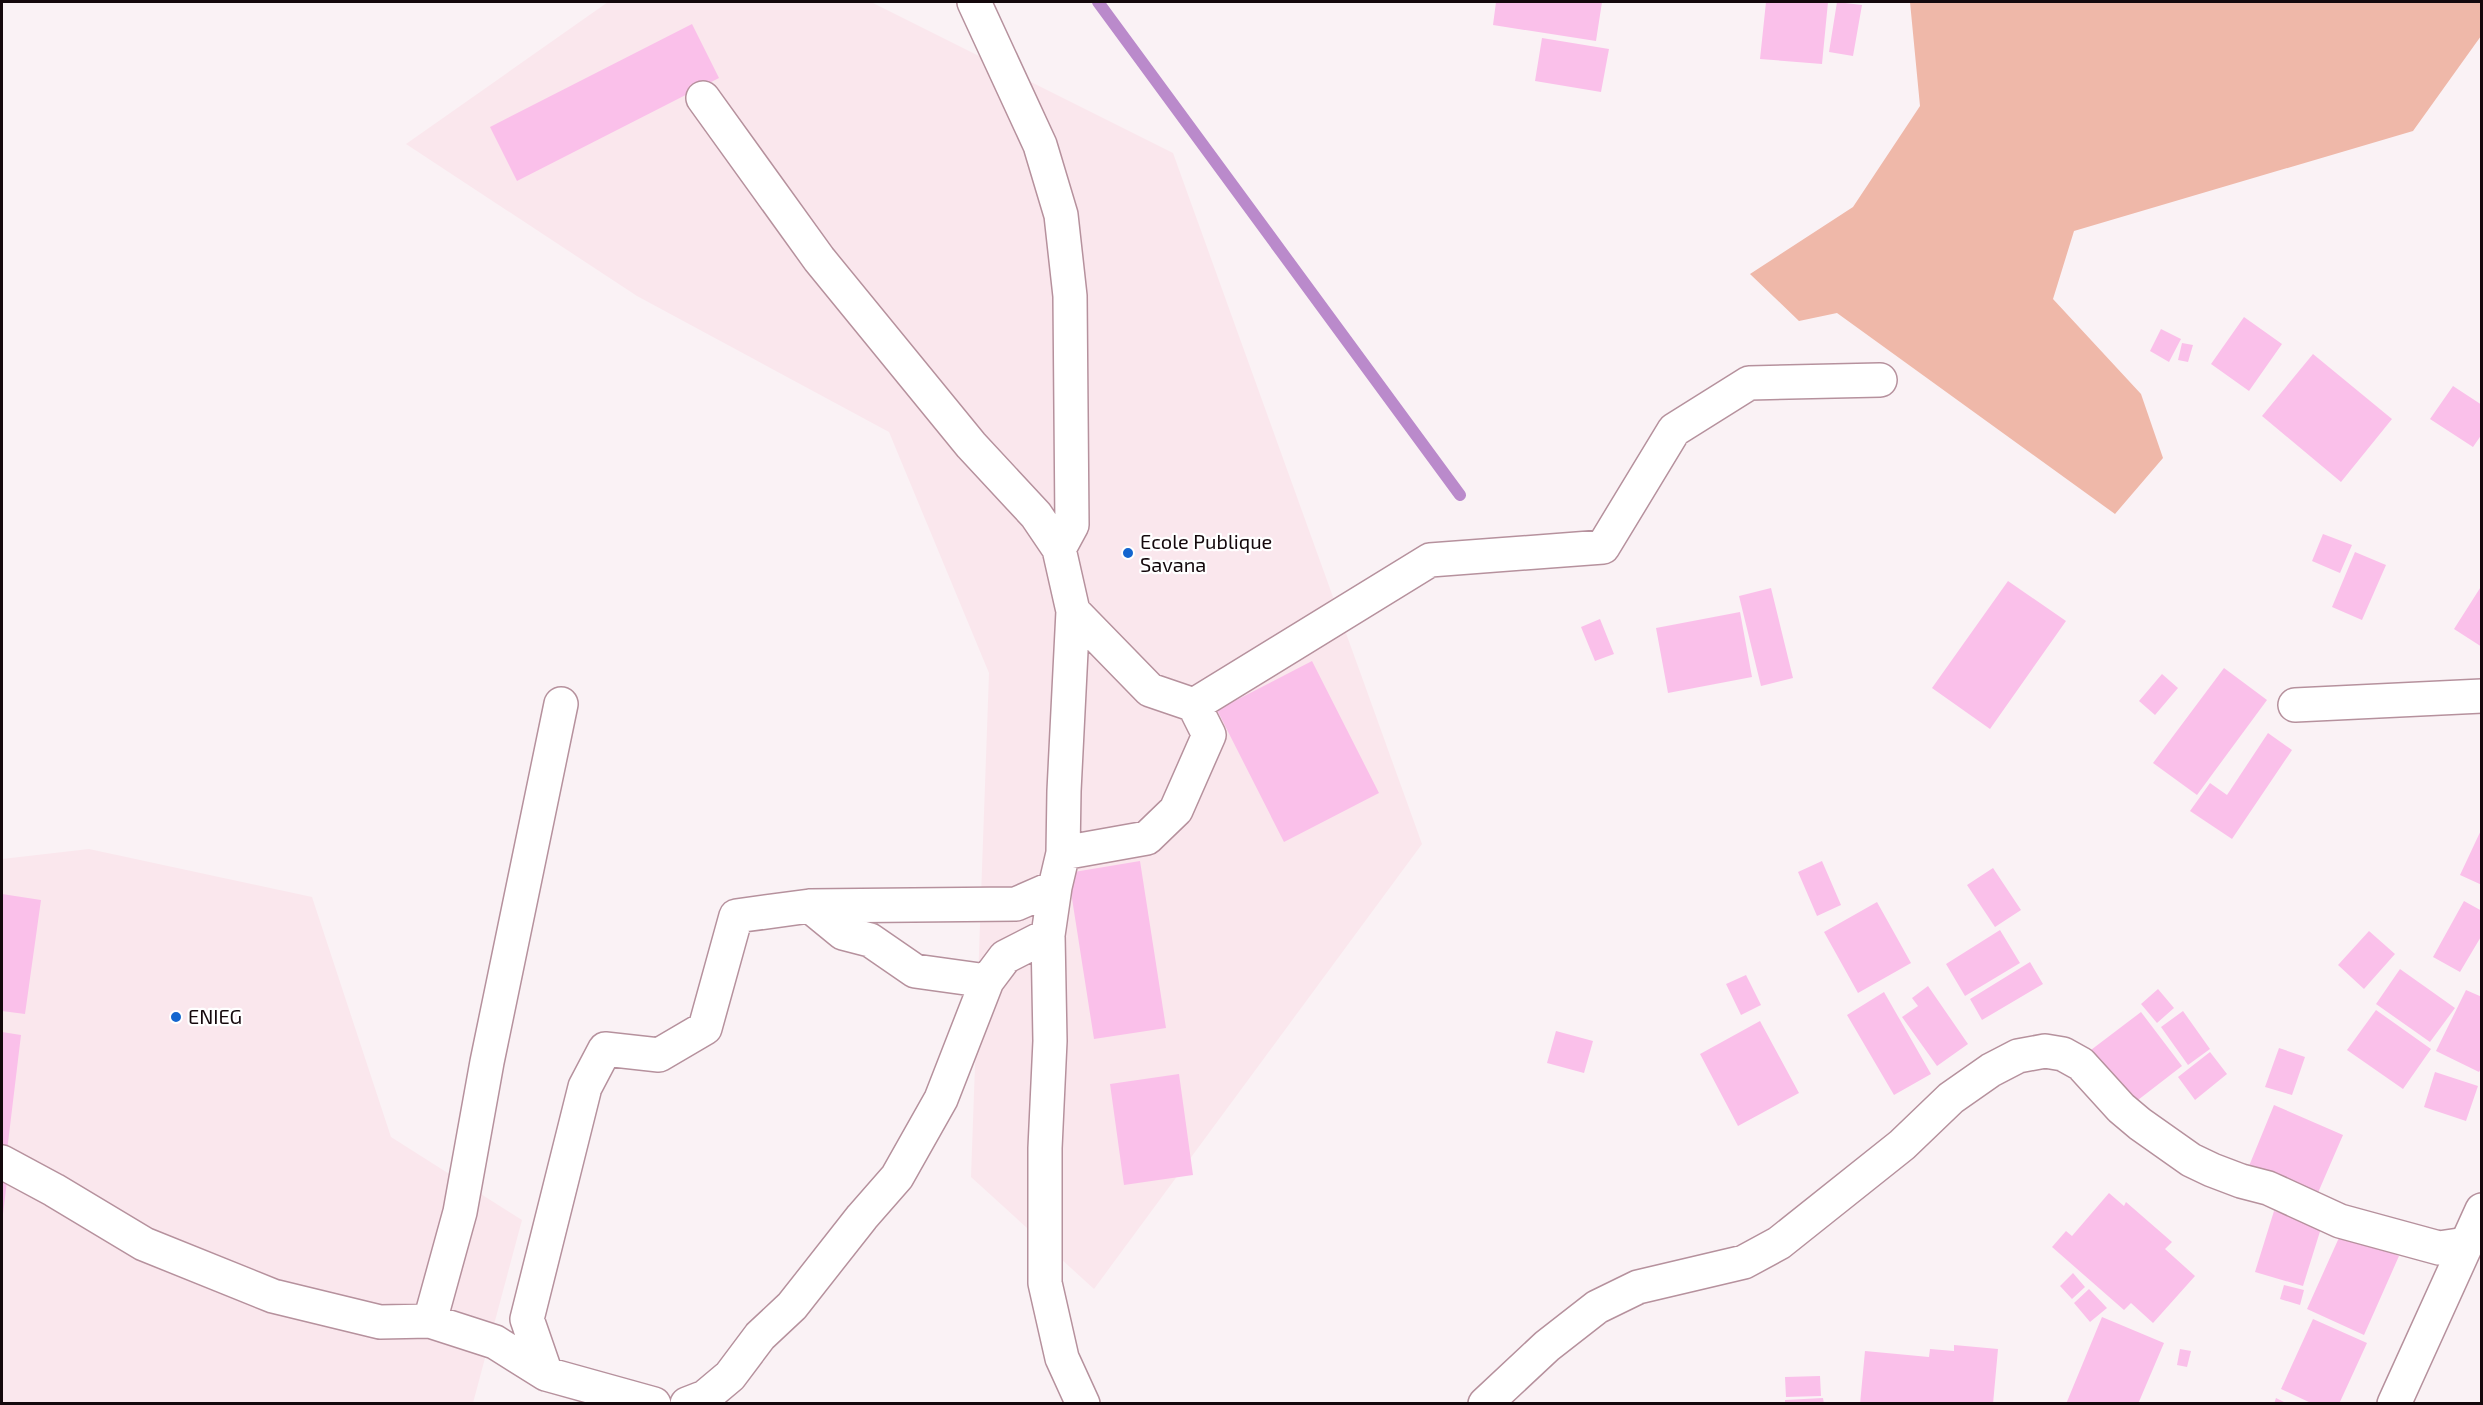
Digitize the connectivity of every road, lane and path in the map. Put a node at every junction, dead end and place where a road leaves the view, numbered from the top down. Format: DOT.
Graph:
graph roads {
  1 [pos="974,2"];
  2 [pos="703,98"];
  3 [pos="1880,381"];
  4 [pos="1059,549"];
  5 [pos="1073,611"];
  6 [pos="2481,696"];
  7 [pos="561,704"];
  8 [pos="1194,705"];
  9 [pos="2295,705"];
  10 [pos="1063,853"];
  11 [pos="1054,887"];
  12 [pos="810,906"];
  13 [pos="1048,935"];
  14 [pos="987,981"];
  15 [pos="2,1162"];
  16 [pos="2481,1210"];
  17 [pos="2466,1244"];
  18 [pos="430,1321"];
  19 [pos="546,1374"];
  20 [pos="654,1404"];
  21 [pos="687,1404"];
  22 [pos="1083,1404"];
  23 [pos="1485,1404"];
  24 [pos="2394,1404"];
  1 -- 4 [label="street"];
  2 -- 4 [label="street"];
  3 -- 8 [label="street"];
  4 -- 5 [label="street"];
  5 -- 8 [label="street"];
  5 -- 10 [label="street"];
  6 -- 9 [label="street"];
  7 -- 18 [label="street"];
  8 -- 10 [label="street"];
  10 -- 11 [label="street"];
  11 -- 12 [label="street"];
  11 -- 13 [label="street"];
  12 -- 14 [label="street"];
  12 -- 19 [label="street"];
  13 -- 14 [label="street"];
  13 -- 22 [label="street"];
  14 -- 21 [label="street"];
  15 -- 18 [label="street"];
  16 -- 17 [label="street"];
  17 -- 23 [label="street"];
  17 -- 24 [label="street"];
  18 -- 19 [label="street"];
  19 -- 20 [label="street"];
}
